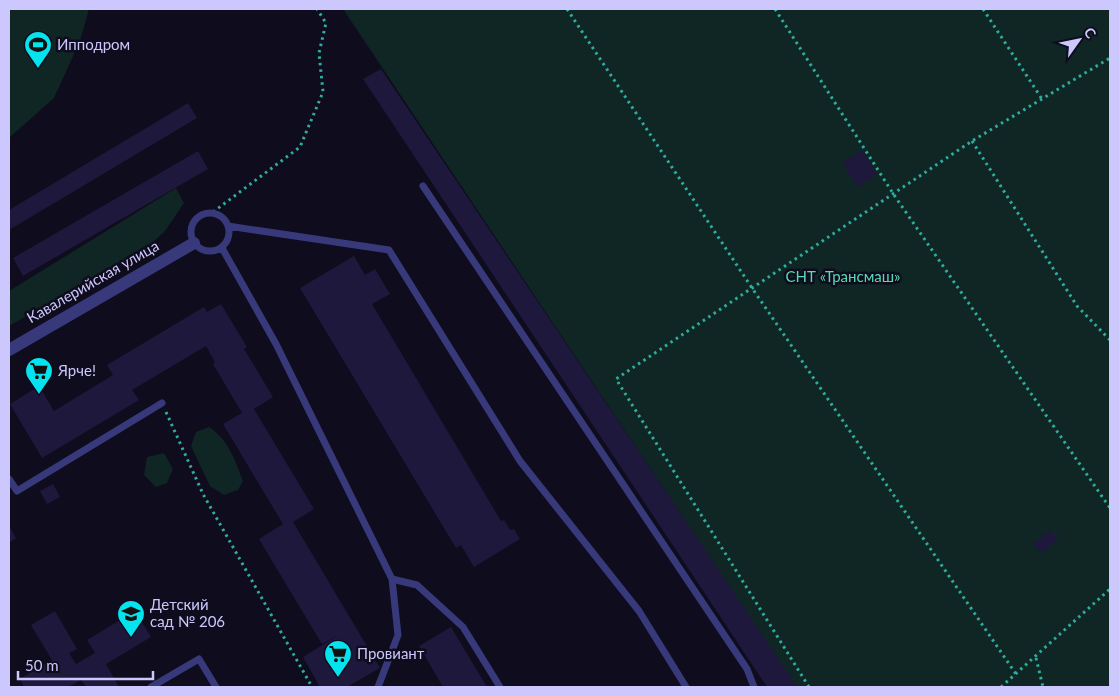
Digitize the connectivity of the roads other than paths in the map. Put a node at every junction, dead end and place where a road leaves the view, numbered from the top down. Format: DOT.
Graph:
graph roads {
  1 [pos="423,186"];
  2 [pos="228,226"];
  3 [pos="194,243"];
  4 [pos="222,248"];
  5 [pos="9,350"];
  6 [pos="162,403"];
  7 [pos="9,479"];
  8 [pos="392,578"];
  9 [pos="151,687"];
  10 [pos="216,687"];
  11 [pos="378,687"];
  12 [pos="500,687"];
  13 [pos="686,687"];
  14 [pos="754,687"];
  1 -- 14 [label="lane"];
  2 -- 3 [label="lane"];
  2 -- 4 [label="lane"];
  2 -- 13 [label="lane"];
  3 -- 4 [label="lane"];
  3 -- 5 [label="street, Кавалерийская улица"];
  4 -- 8 [label="lane"];
  6 -- 7 [label="lane"];
  8 -- 11 [label="lane"];
  8 -- 12 [label="lane"];
  9 -- 10 [label="lane"];
}
